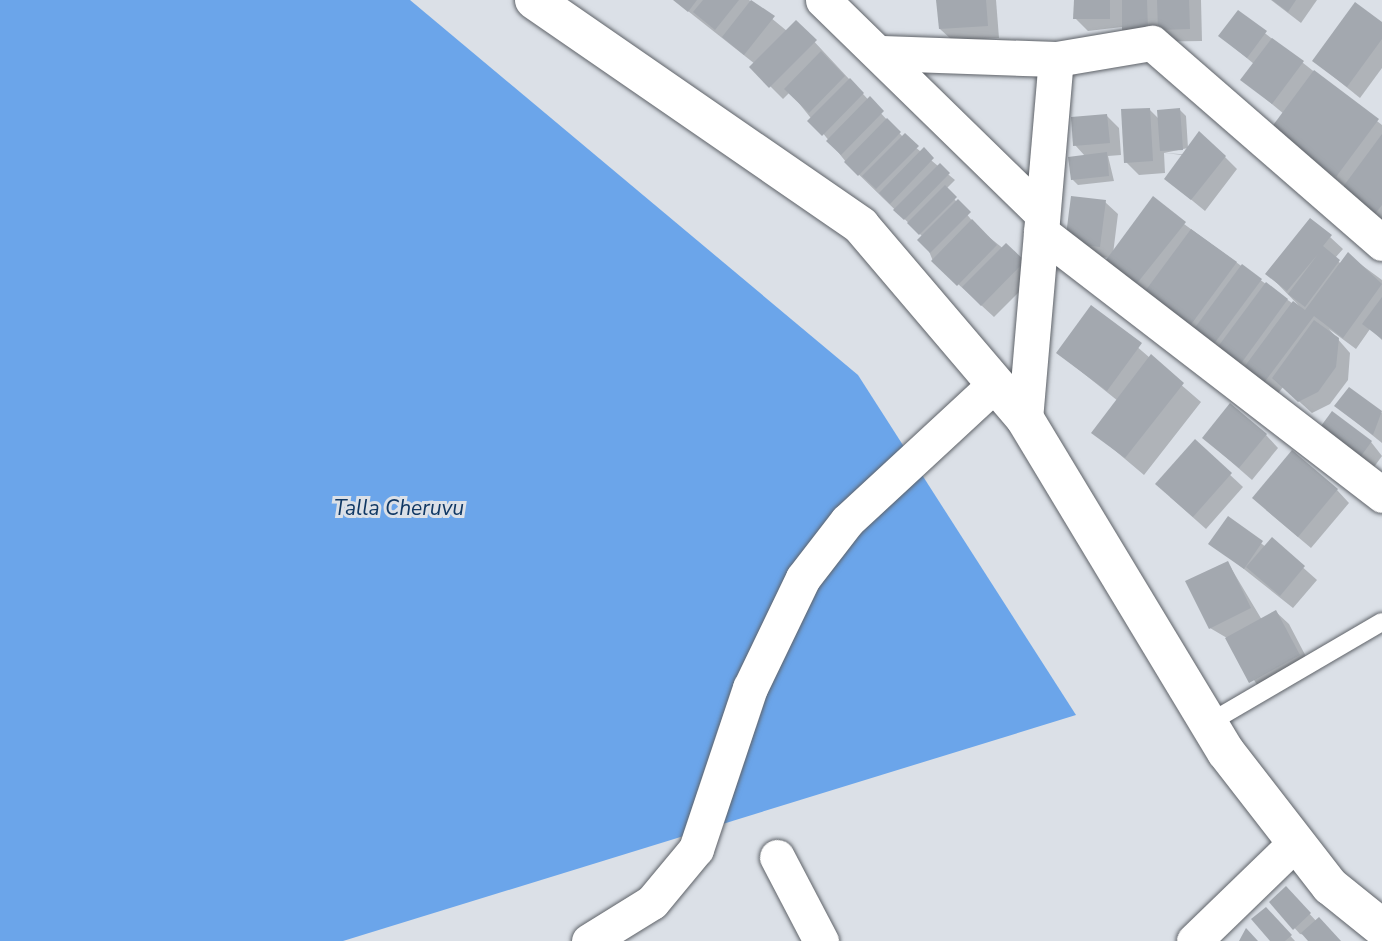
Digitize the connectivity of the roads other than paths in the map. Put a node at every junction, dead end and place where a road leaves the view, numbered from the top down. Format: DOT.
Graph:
graph roads {
  1 [pos="534,0"];
  2 [pos="823,0"];
  3 [pos="882,53"];
  4 [pos="1056,59"];
  5 [pos="1042,223"];
  6 [pos="1382,243"];
  7 [pos="995,384"];
  8 [pos="1025,419"];
  9 [pos="1382,495"];
  10 [pos="1382,622"];
  11 [pos="1209,723"];
  12 [pos="1296,842"];
  13 [pos="776,857"];
  14 [pos="1382,928"];
  15 [pos="589,941"];
  16 [pos="821,941"];
  17 [pos="1194,941"];
  1 -- 7 [label="street"];
  2 -- 3 [label="street"];
  3 -- 4 [label="street"];
  3 -- 5 [label="street"];
  4 -- 5 [label="street"];
  4 -- 6 [label="street"];
  5 -- 8 [label="street"];
  5 -- 9 [label="street"];
  7 -- 8 [label="street"];
  7 -- 15 [label="street"];
  8 -- 11 [label="street"];
  10 -- 11 [label="lane"];
  11 -- 12 [label="street"];
  12 -- 14 [label="street"];
  12 -- 17 [label="street"];
  13 -- 16 [label="street"];
}
